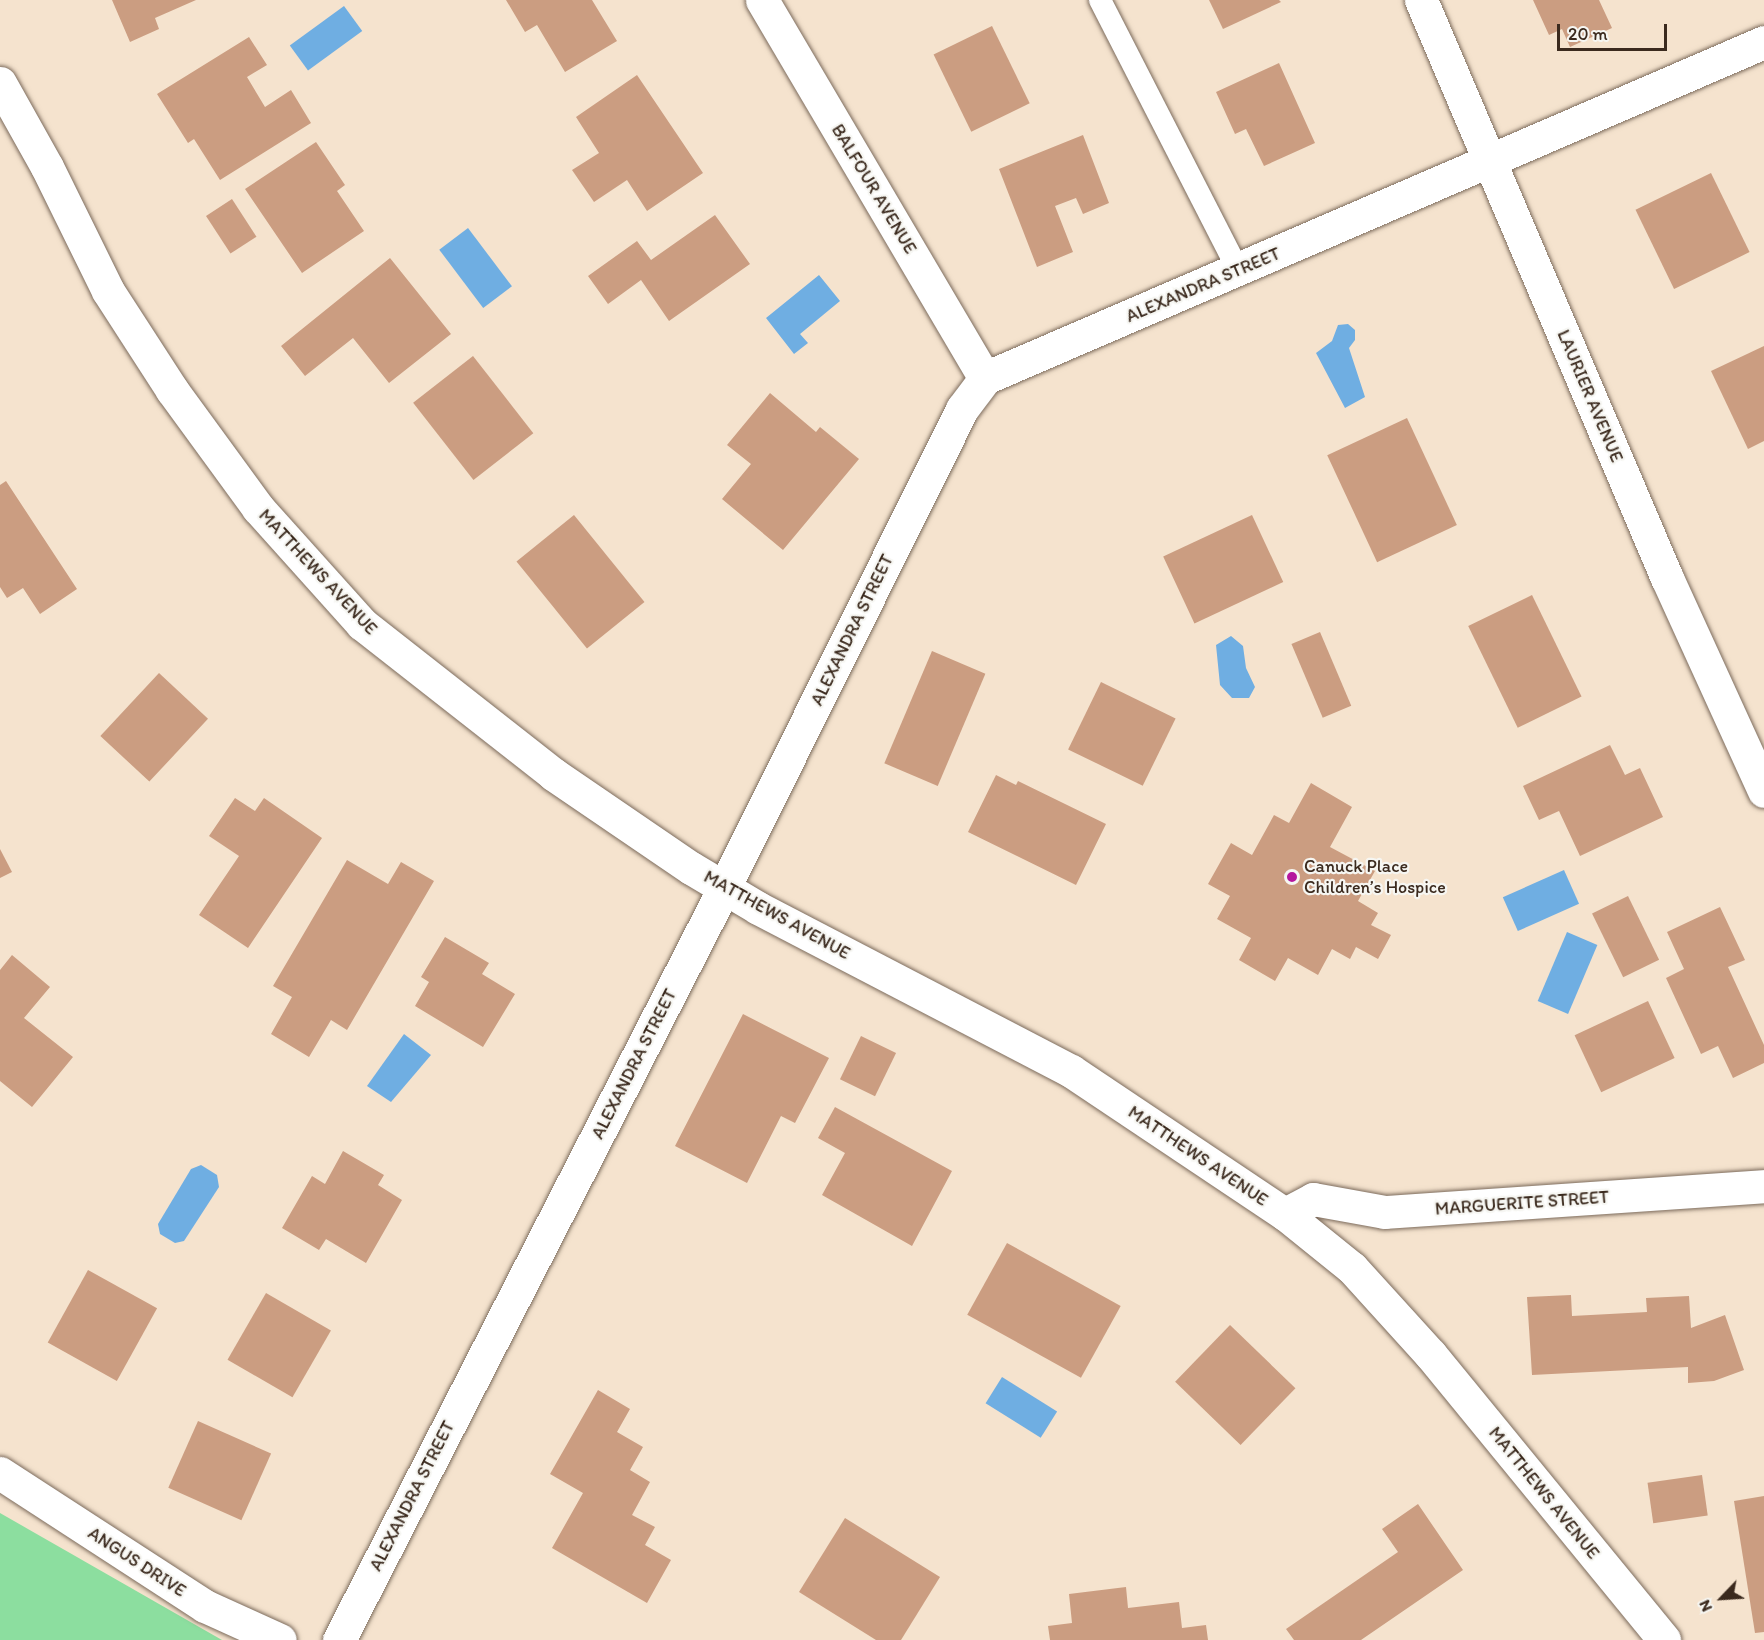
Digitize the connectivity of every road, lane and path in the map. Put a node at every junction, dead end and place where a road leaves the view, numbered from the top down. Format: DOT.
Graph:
graph roads {
  1 [pos="762,0"];
  2 [pos="1100,0"];
  3 [pos="1421,0"];
  4 [pos="1764,42"];
  5 [pos="0,82"];
  6 [pos="1491,161"];
  7 [pos="1238,270"];
  8 [pos="985,378"];
  9 [pos="1764,791"];
  10 [pos="724,888"];
  11 [pos="1764,1186"];
  12 [pos="1285,1214"];
  13 [pos="0,1473"];
  14 [pos="280,1640"];
  15 [pos="339,1640"];
  16 [pos="1664,1640"];
  1 -- 8 [label="street, BALFOUR AVENUE"];
  2 -- 7 [label="lane"];
  3 -- 6 [label="street, LAURIER AVENUE"];
  4 -- 6 [label="street, ALEXANDRA STREET"];
  5 -- 10 [label="street, MATTHEWS AVENUE"];
  6 -- 7 [label="street, ALEXANDRA STREET"];
  6 -- 9 [label="street, LAURIER AVENUE"];
  7 -- 8 [label="street, ALEXANDRA STREET"];
  8 -- 10 [label="street, ALEXANDRA STREET"];
  10 -- 12 [label="street, MATTHEWS AVENUE"];
  10 -- 15 [label="street, ALEXANDRA STREET"];
  11 -- 12 [label="street, MARGUERITE STREET"];
  12 -- 16 [label="street, MATTHEWS AVENUE"];
  13 -- 14 [label="street, ANGUS DRIVE"];
}
